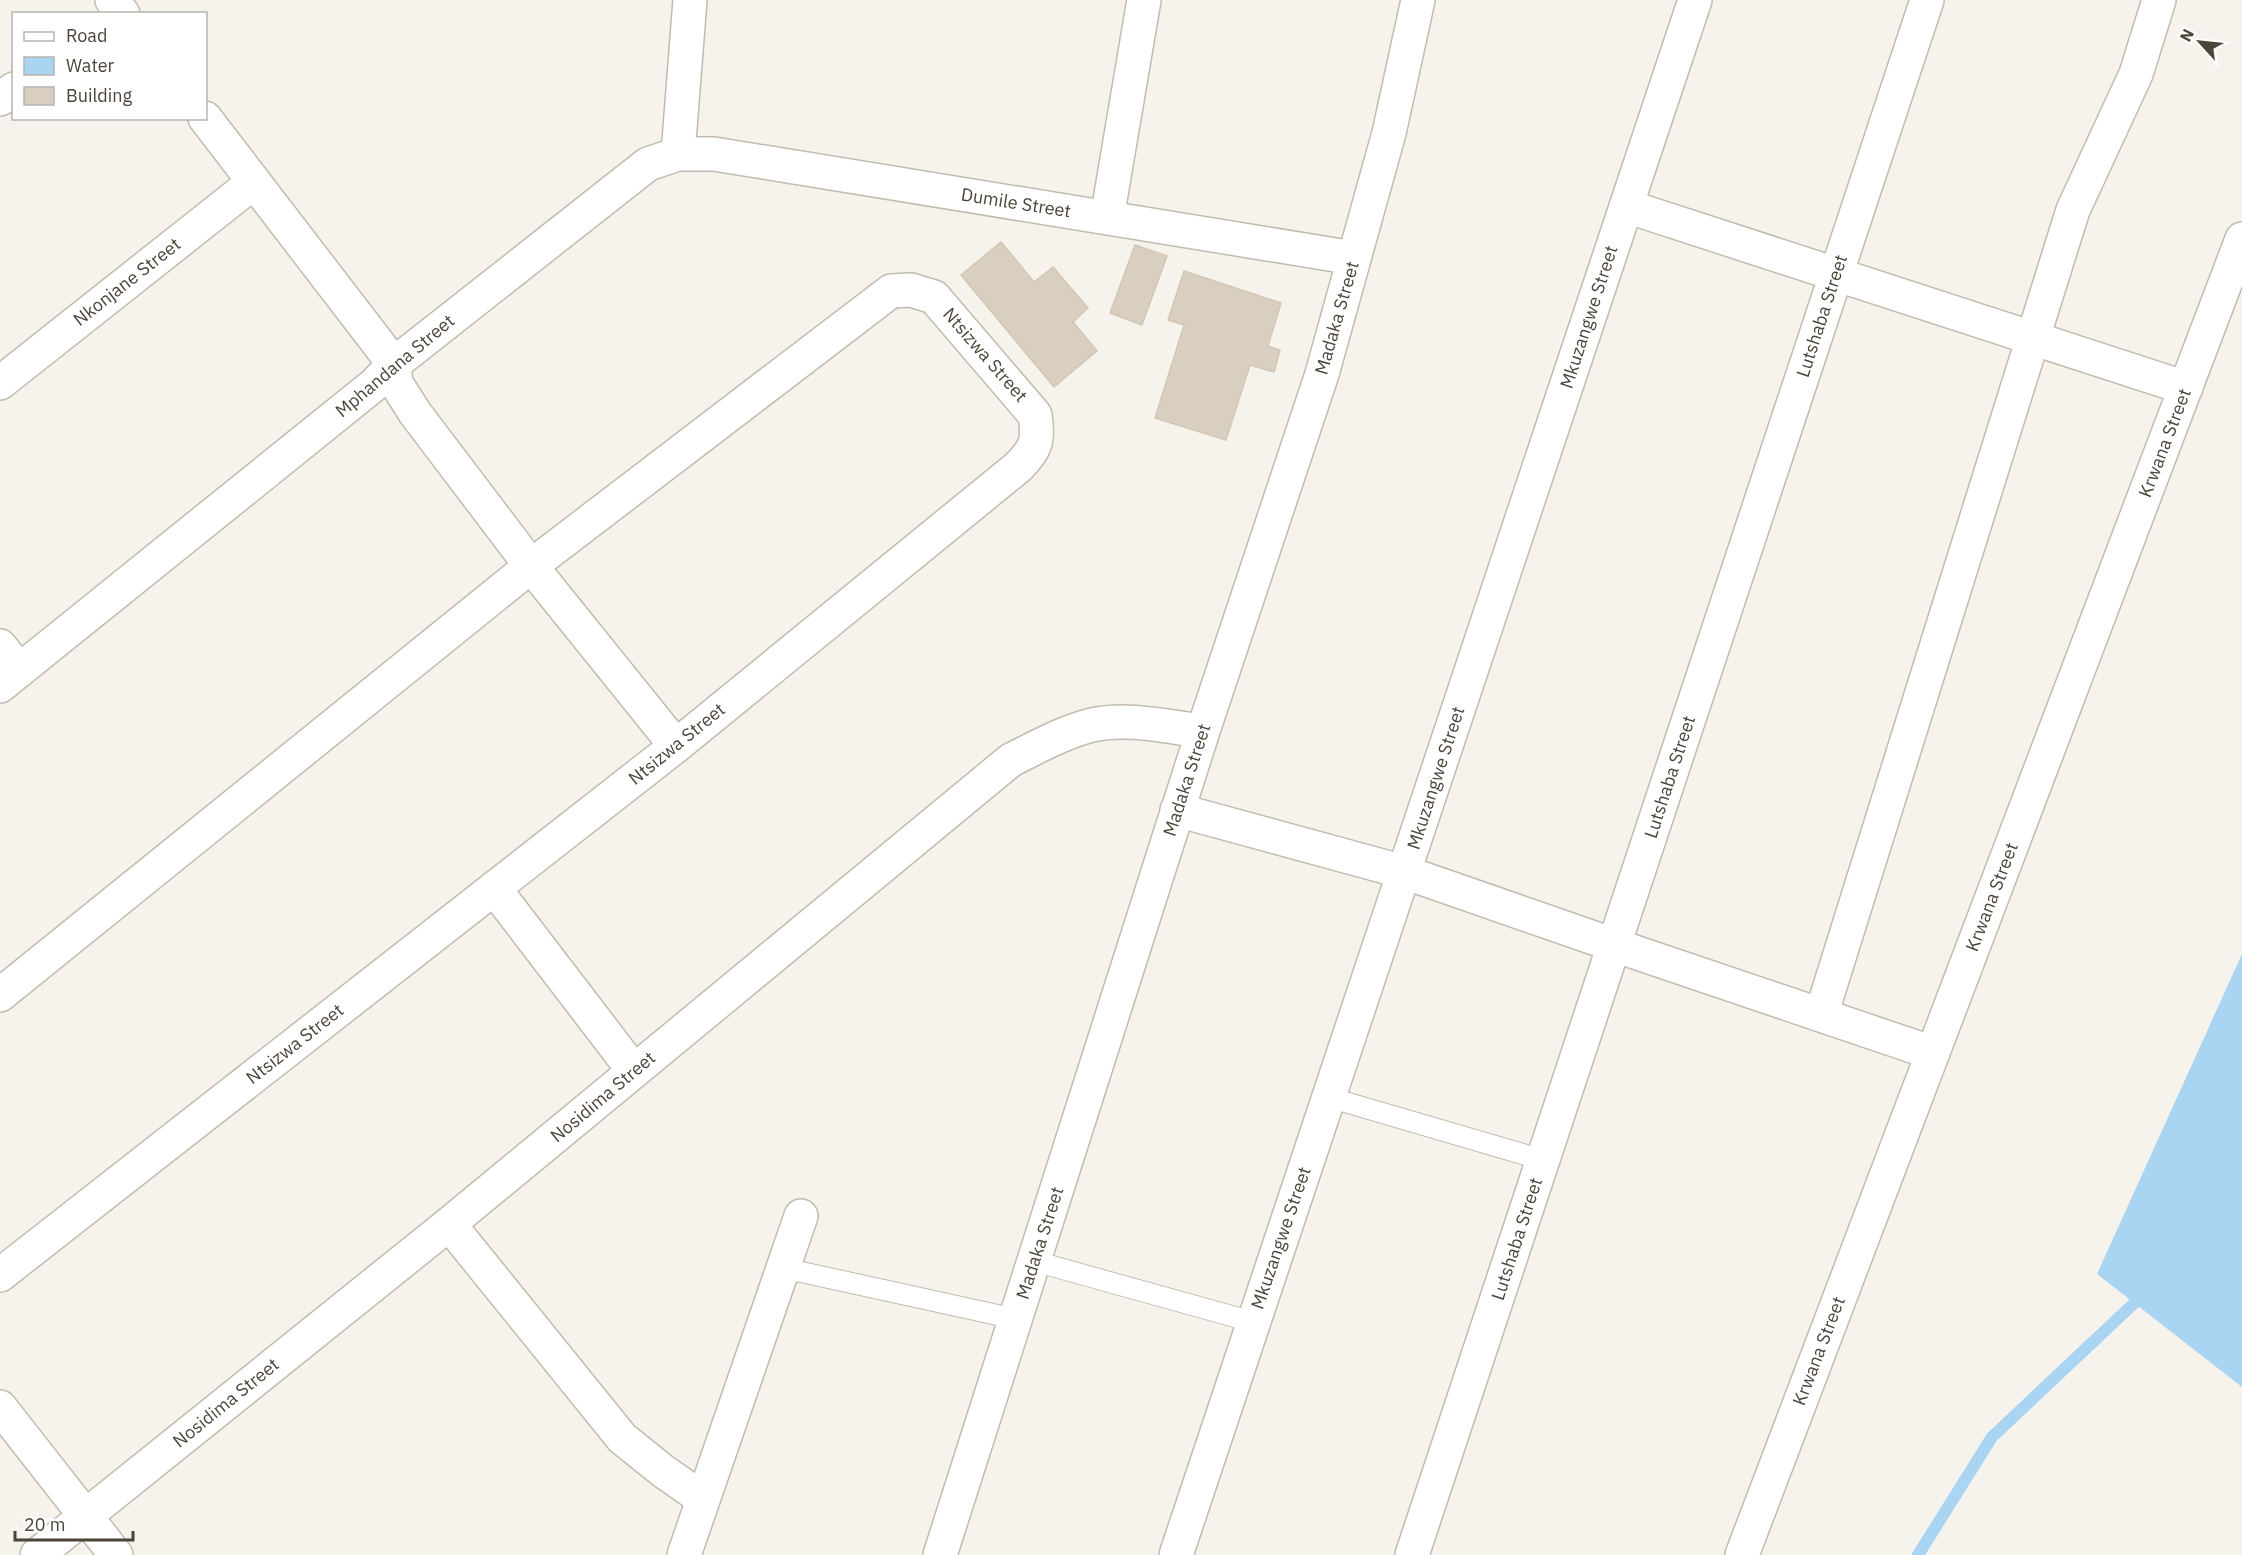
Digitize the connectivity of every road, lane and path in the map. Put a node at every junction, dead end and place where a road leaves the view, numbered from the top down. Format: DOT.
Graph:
graph roads {
  1 [pos="690,0"];
  2 [pos="1144,0"];
  3 [pos="1419,0"];
  4 [pos="1695,0"];
  5 [pos="1927,0"];
  6 [pos="2158,0"];
  7 [pos="207,120"];
  8 [pos="678,154"];
  9 [pos="254,182"];
  10 [pos="1626,206"];
  11 [pos="1107,218"];
  12 [pos="2242,239"];
  13 [pos="1354,258"];
  14 [pos="1836,274"];
  15 [pos="2033,338"];
  16 [pos="394,364"];
  17 [pos="0,383"];
  18 [pos="2186,388"];
  19 [pos="531,566"];
  20 [pos="6,667"];
  21 [pos="1203,731"];
  22 [pos="676,746"];
  23 [pos="1177,810"];
  24 [pos="1404,872"];
  25 [pos="494,888"];
  26 [pos="1614,945"];
  27 [pos="0,995"];
  28 [pos="1821,1015"];
  29 [pos="1933,1053"];
  30 [pos="634,1071"];
  31 [pos="1328,1097"];
  32 [pos="1543,1160"];
  33 [pos="801,1216"];
  34 [pos="449,1224"];
  35 [pos="1035,1262"];
  36 [pos="783,1268"];
  37 [pos="0,1275"];
  38 [pos="1016,1319"];
  39 [pos="1253,1322"];
  40 [pos="0,1407"];
  41 [pos="703,1499"];
  42 [pos="86,1516"];
  43 [pos="1184,1553"];
  44 [pos="37,1555"];
  45 [pos="116,1555"];
  46 [pos="684,1555"];
  47 [pos="940,1555"];
  48 [pos="1412,1555"];
  49 [pos="1742,1555"];
  1 -- 8 [label="street"];
  2 -- 11 [label="street"];
  3 -- 13 [label="street, Madaka Street"];
  4 -- 10 [label="street, Mkuzangwe Street"];
  5 -- 14 [label="street, Lutshaba Street"];
  6 -- 15 [label="street"];
  7 -- 9 [label="street"];
  8 -- 11 [label="street, Dumile Street"];
  8 -- 16 [label="street, Mphandana Street"];
  9 -- 16 [label="street"];
  9 -- 17 [label="street, Nkonjane Street"];
  10 -- 14 [label="street"];
  10 -- 24 [label="street, Mkuzangwe Street"];
  11 -- 13 [label="street, Dumile Street"];
  12 -- 18 [label="street, Krwana Street"];
  13 -- 21 [label="street, Madaka Street"];
  14 -- 15 [label="street"];
  14 -- 26 [label="street, Lutshaba Street"];
  15 -- 18 [label="street"];
  15 -- 28 [label="street"];
  16 -- 19 [label="street"];
  16 -- 20 [label="street, Mphandana Street"];
  18 -- 29 [label="street, Krwana Street"];
  19 -- 22 [label="street"];
  19 -- 22 [label="street, Ntsizwa Street"];
  19 -- 27 [label="street, Ntsizwa Street"];
  21 -- 23 [label="street, Madaka Street"];
  21 -- 30 [label="street, Nosidima Street"];
  22 -- 25 [label="street, Ntsizwa Street"];
  23 -- 24 [label="street"];
  23 -- 35 [label="street, Madaka Street"];
  24 -- 26 [label="street"];
  24 -- 31 [label="street, Mkuzangwe Street"];
  25 -- 30 [label="street"];
  25 -- 37 [label="street, Ntsizwa Street"];
  26 -- 28 [label="street"];
  26 -- 32 [label="street, Lutshaba Street"];
  28 -- 29 [label="street"];
  29 -- 49 [label="street, Krwana Street"];
  30 -- 34 [label="street, Nosidima Street"];
  31 -- 32 [label="lane"];
  31 -- 39 [label="street, Mkuzangwe Street"];
  32 -- 48 [label="street, Lutshaba Street"];
  33 -- 36 [label="street"];
  34 -- 41 [label="street"];
  34 -- 42 [label="street, Nosidima Street"];
  35 -- 38 [label="street, Madaka Street"];
  35 -- 39 [label="lane"];
  36 -- 38 [label="lane"];
  36 -- 41 [label="street"];
  38 -- 47 [label="street, Madaka Street"];
  39 -- 43 [label="street, Mkuzangwe Street"];
  40 -- 42 [label="street"];
  41 -- 46 [label="street"];
  42 -- 44 [label="street, Nosidima Street"];
  42 -- 45 [label="street"];
}
